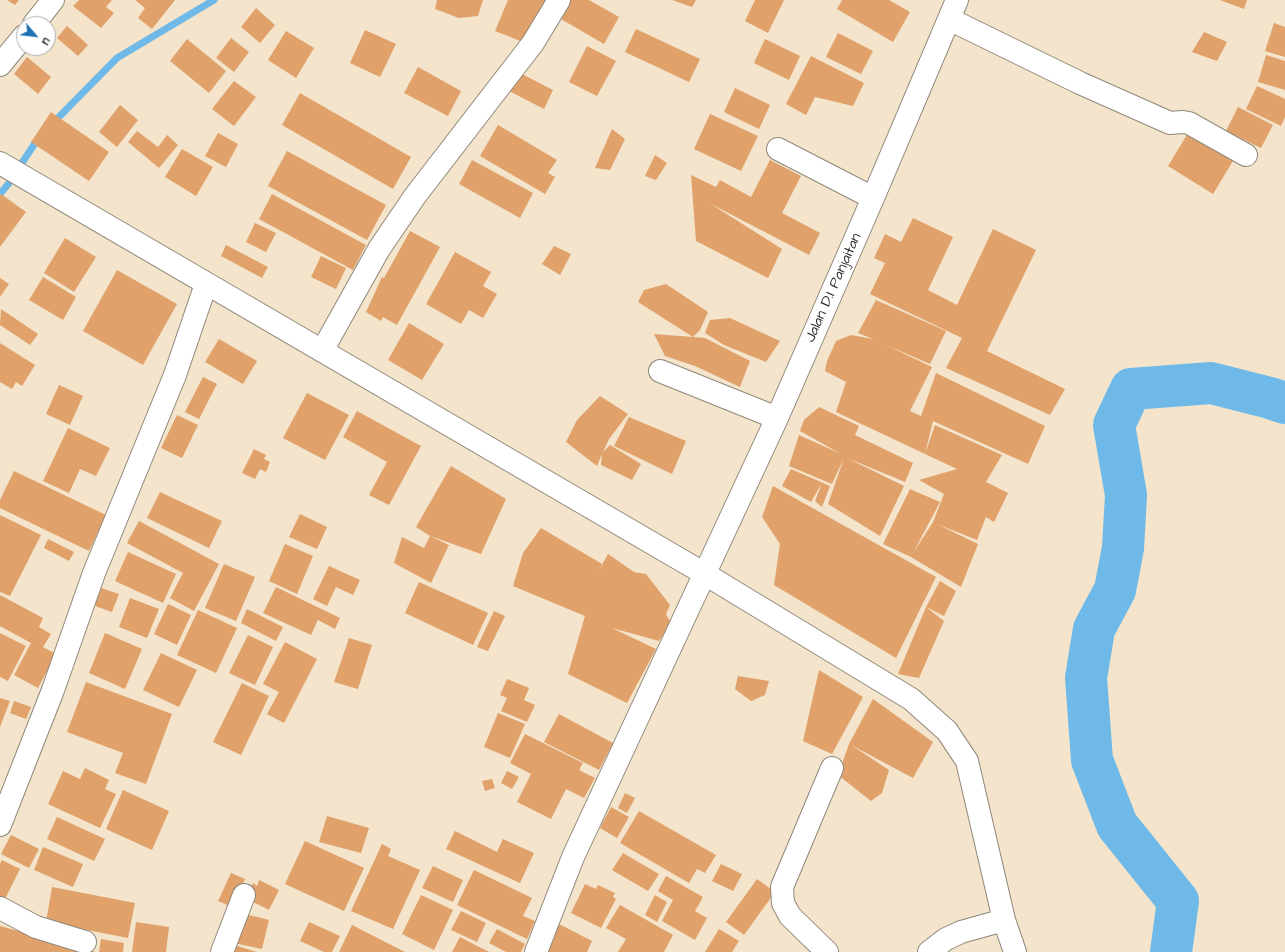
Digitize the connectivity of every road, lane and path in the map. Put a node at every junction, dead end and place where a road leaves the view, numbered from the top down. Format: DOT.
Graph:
graph roads {
  1 [pos="53,0"];
  2 [pos="559,0"];
  3 [pos="953,9"];
  4 [pos="40,16"];
  5 [pos="16,46"];
  6 [pos="0,65"];
  7 [pos="778,149"];
  8 [pos="1246,155"];
  9 [pos="0,163"];
  10 [pos="873,198"];
  11 [pos="206,284"];
  12 [pos="322,351"];
  13 [pos="660,371"];
  14 [pos="777,418"];
  15 [pos="705,574"];
  16 [pos="832,768"];
  17 [pos="0,825"];
  18 [pos="244,895"];
  19 [pos="0,908"];
  20 [pos="1004,920"];
  21 [pos="85,942"];
  22 [pos="222,952"];
  23 [pos="536,952"];
  24 [pos="826,952"];
  25 [pos="929,952"];
  26 [pos="1015,952"];
  1 -- 4 [label="street"];
  2 -- 12 [label="street"];
  3 -- 8 [label="street"];
  3 -- 10 [label="street, Jalan D.I Panjaitan"];
  5 -- 6 [label="street"];
  7 -- 10 [label="street"];
  9 -- 11 [label="street"];
  10 -- 14 [label="street, Jalan D.I Panjaitan"];
  11 -- 12 [label="street"];
  11 -- 17 [label="street"];
  12 -- 15 [label="street"];
  13 -- 14 [label="street"];
  14 -- 15 [label="street, Jalan D.I Panjaitan"];
  15 -- 20 [label="street"];
  15 -- 23 [label="street, Jalan D.I Panjaitan"];
  16 -- 24 [label="street"];
  18 -- 22 [label="street"];
  19 -- 21 [label="street"];
  20 -- 25 [label="street"];
  20 -- 26 [label="street"];
}
